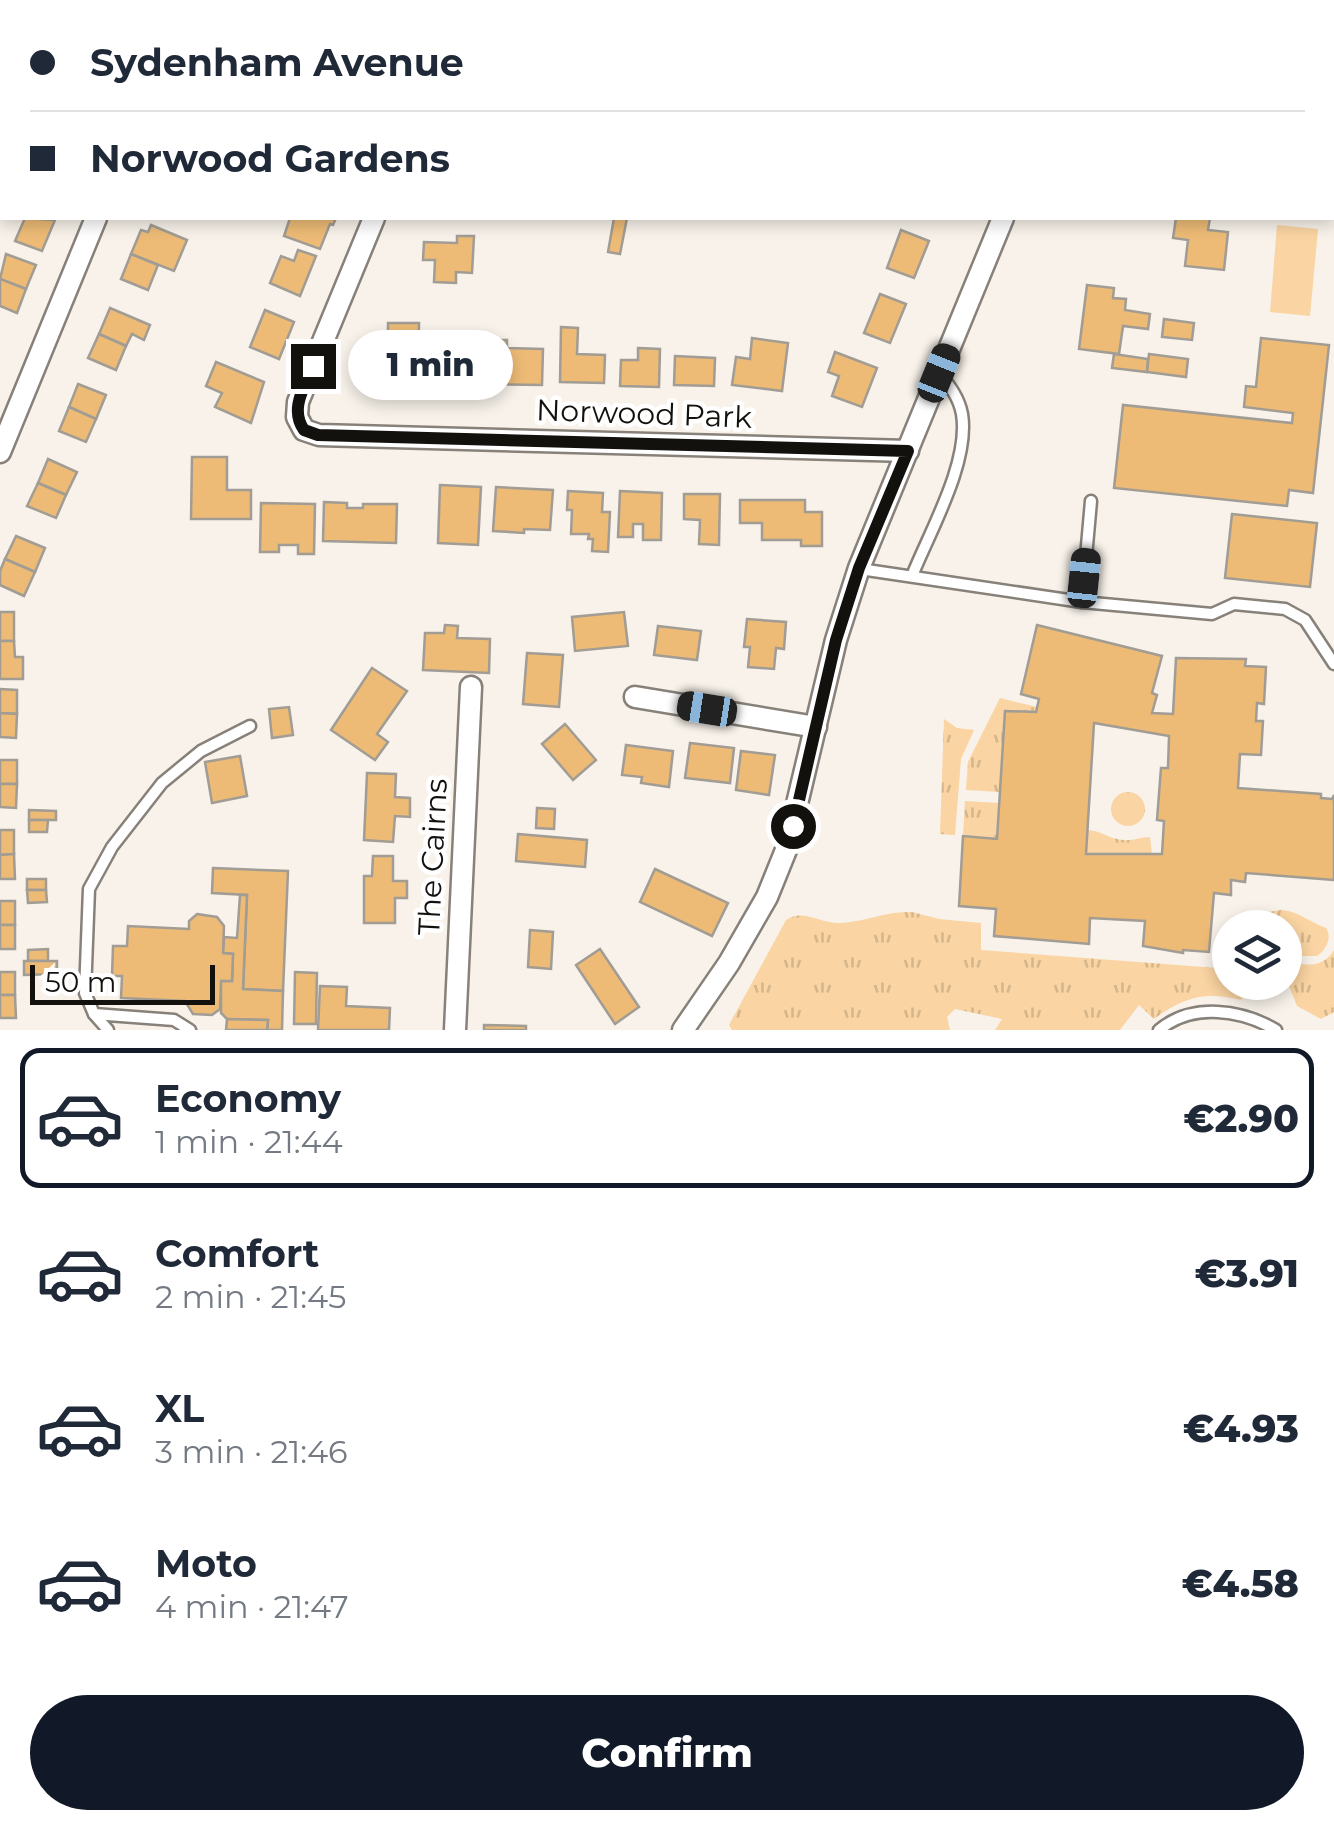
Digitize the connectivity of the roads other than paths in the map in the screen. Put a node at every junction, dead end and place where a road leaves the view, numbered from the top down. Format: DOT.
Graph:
graph roads {
  1 [pos="95,220"];
  2 [pos="373,220"];
  3 [pos="1001,220"];
  4 [pos="939,373"];
  5 [pos="1,445"];
  6 [pos="908,451"];
  7 [pos="1092,501"];
  8 [pos="859,568"];
  9 [pos="912,576"];
  10 [pos="1082,602"];
  11 [pos="1334,664"];
  12 [pos="471,687"];
  13 [pos="635,698"];
  14 [pos="250,726"];
  15 [pos="816,727"];
  16 [pos="94,1014"];
  17 [pos="695,1025"];
  18 [pos="1260,1026"];
  19 [pos="108,1030"];
  20 [pos="190,1030"];
  21 [pos="455,1030"];
  22 [pos="1159,1030"];
  23 [pos="1276,1030"];
  1 -- 5 [label="street"];
  2 -- 6 [label="street, Norwood Park"];
  3 -- 4 [label="street"];
  4 -- 6 [label="street"];
  4 -- 9 [label="lane"];
  6 -- 8 [label="street"];
  7 -- 10 [label="lane"];
  8 -- 9 [label="lane"];
  8 -- 15 [label="street"];
  9 -- 10 [label="lane"];
  10 -- 11 [label="lane"];
  12 -- 21 [label="street, The Cairns"];
  13 -- 15 [label="street"];
  14 -- 16 [label="lane"];
  15 -- 17 [label="street"];
  16 -- 19 [label="lane"];
  16 -- 20 [label="lane"];
  18 -- 22 [label="lane"];
  18 -- 23 [label="lane"];
}
